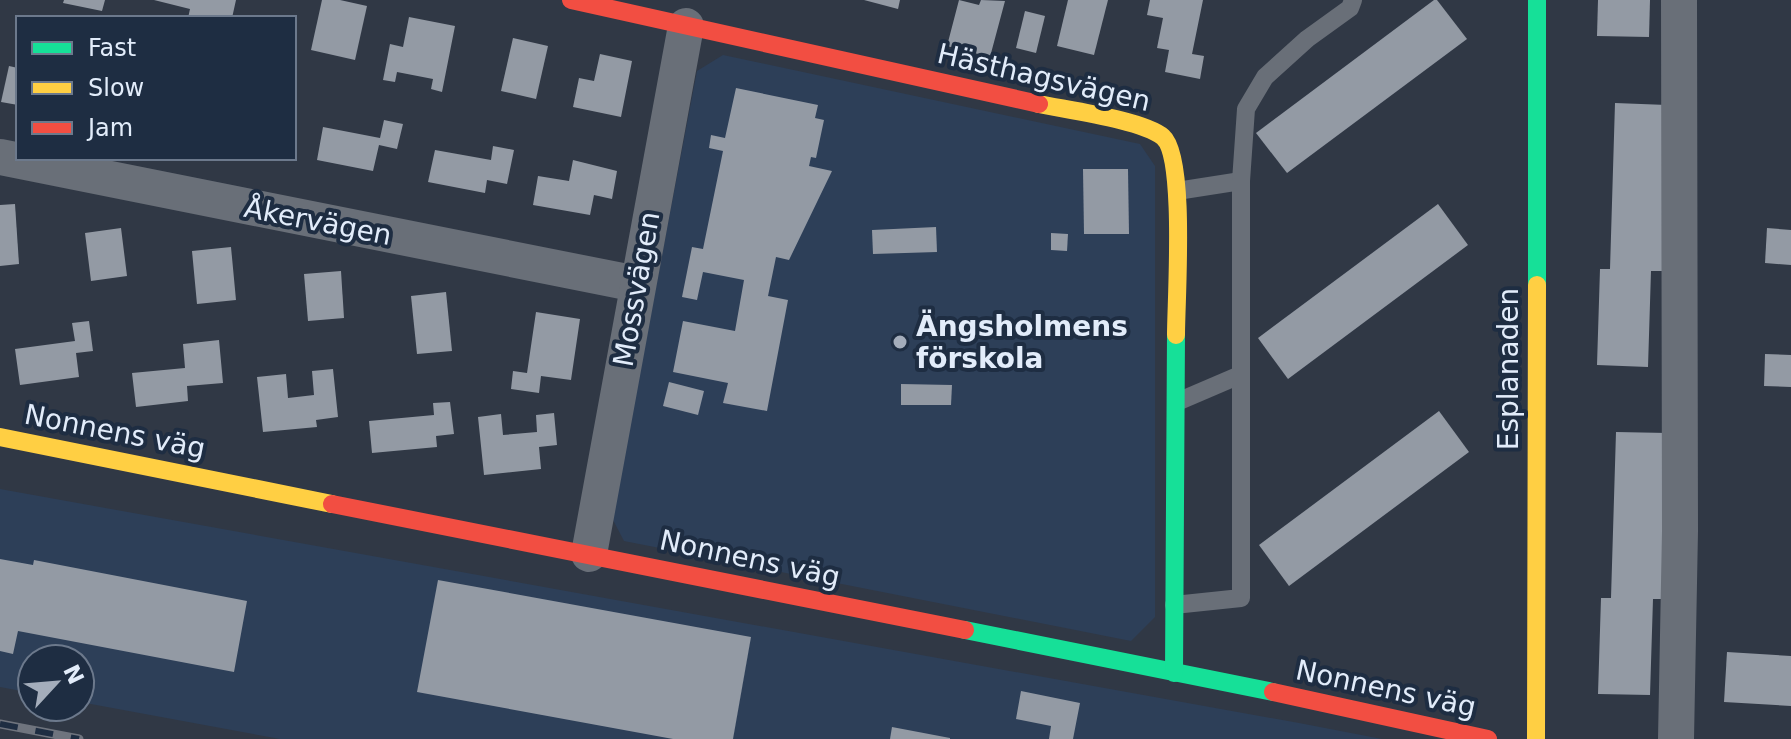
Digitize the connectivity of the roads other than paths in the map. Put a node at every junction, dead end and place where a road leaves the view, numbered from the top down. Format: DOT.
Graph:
graph roads {
  1 [pos="571,0"];
  2 [pos="1353,0"];
  3 [pos="1537,0"];
  4 [pos="1679,0"];
  5 [pos="686,26"];
  6 [pos="0,157"];
  7 [pos="1241,181"];
  8 [pos="1177,191"];
  9 [pos="637,284"];
  10 [pos="1240,375"];
  11 [pos="1175,402"];
  12 [pos="0,437"];
  13 [pos="589,554"];
  14 [pos="1174,605"];
  15 [pos="1174,673"];
  16 [pos="1488,739"];
  17 [pos="1536,739"];
  18 [pos="1676,739"];
  1 -- 5 [label="street, Hästhagsvägen"];
  2 -- 7 [label="lane"];
  3 -- 17 [label="street, Esplanaden"];
  4 -- 18 [label="street"];
  5 -- 8 [label="street, Hästhagsvägen"];
  5 -- 9 [label="street, Mossvägen"];
  6 -- 9 [label="street, Åkervägen"];
  7 -- 8 [label="lane"];
  7 -- 10 [label="lane"];
  8 -- 11 [label="street, Hästhagsvägen"];
  9 -- 13 [label="street, Mossvägen"];
  10 -- 11 [label="lane"];
  10 -- 14 [label="lane"];
  11 -- 14 [label="street, Hästhagsvägen"];
  12 -- 13 [label="street, Nonnens väg"];
  13 -- 15 [label="street, Nonnens väg"];
  14 -- 15 [label="street, Hästhagsvägen"];
  15 -- 16 [label="street, Nonnens väg"];
}
